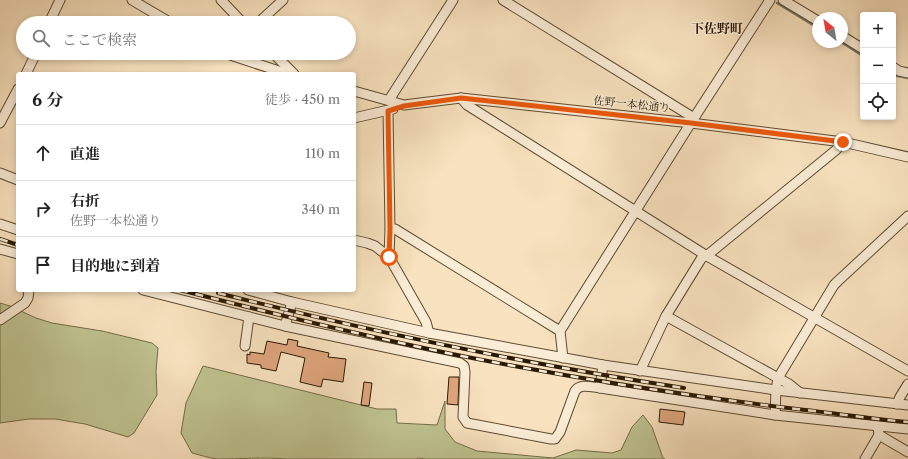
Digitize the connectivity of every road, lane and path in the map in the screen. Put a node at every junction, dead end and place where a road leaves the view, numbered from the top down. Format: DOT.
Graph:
graph roads {
  1 [pos="60,0"];
  2 [pos="132,0"];
  3 [pos="221,0"];
  4 [pos="283,0"];
  5 [pos="452,0"];
  6 [pos="503,0"];
  7 [pos="770,0"];
  8 [pos="783,0"];
  9 [pos="52,16"];
  10 [pos="160,16"];
  11 [pos="236,16"];
  12 [pos="266,16"];
  13 [pos="812,17"];
  14 [pos="848,40"];
  15 [pos="861,48"];
  16 [pos="34,60"];
  17 [pos="246,60"];
  18 [pos="280,60"];
  19 [pos="896,68"];
  20 [pos="29,72"];
  21 [pos="279,72"];
  22 [pos="292,72"];
  23 [pos="908,73"];
  24 [pos="356,92"];
  25 [pos="16,93"];
  26 [pos="461,98"];
  27 [pos="389,100"];
  28 [pos="404,106"];
  29 [pos="388,111"];
  30 [pos="356,118"];
  31 [pos="692,120"];
  32 [pos="0,123"];
  33 [pos="843,142"];
  34 [pos="908,157"];
  35 [pos="0,173"];
  36 [pos="16,179"];
  37 [pos="635,211"];
  38 [pos="908,216"];
  39 [pos="0,224"];
  40 [pos="16,229"];
  41 [pos="390,229"];
  42 [pos="356,240"];
  43 [pos="0,249"];
  44 [pos="16,253"];
  45 [pos="706,255"];
  46 [pos="389,257"];
  47 [pos="29,292"];
  48 [pos="255,292"];
  49 [pos="163,293"];
  50 [pos="292,302"];
  51 [pos="666,316"];
  52 [pos="249,317"];
  53 [pos="814,318"];
  54 [pos="0,320"];
  55 [pos="285,326"];
  56 [pos="560,331"];
  57 [pos="429,333"];
  58 [pos="246,346"];
  59 [pos="563,358"];
  60 [pos="603,365"];
  61 [pos="640,371"];
  62 [pos="908,371"];
  63 [pos="778,378"];
  64 [pos="908,384"];
  65 [pos="600,388"];
  66 [pos="776,390"];
  67 [pos="801,393"];
  68 [pos="897,404"];
  69 [pos="908,405"];
  70 [pos="775,415"];
  71 [pos="908,429"];
  72 [pos="878,431"];
  73 [pos="908,452"];
  74 [pos="865,459"];
  1 -- 9 [label="street"];
  2 -- 10 [label="street"];
  3 -- 11 [label="street"];
  4 -- 12 [label="street"];
  5 -- 27 [label="street"];
  6 -- 31 [label="street"];
  7 -- 31 [label="street"];
  8 -- 13 [label="street"];
  14 -- 15 [label="street"];
  16 -- 20 [label="street"];
  17 -- 21 [label="street"];
  18 -- 22 [label="street"];
  19 -- 23 [label="street"];
  24 -- 27 [label="street, 佐野一本松通り"];
  25 -- 32 [label="street"];
  26 -- 28 [label="street, 佐野一本松通り"];
  26 -- 31 [label="street, 佐野一本松通り"];
  26 -- 37 [label="street"];
  27 -- 28 [label="street, 佐野一本松通り"];
  28 -- 29 [label="street"];
  29 -- 30 [label="street"];
  29 -- 41 [label="street"];
  31 -- 33 [label="street, 佐野一本松通り"];
  31 -- 37 [label="street"];
  33 -- 34 [label="street, 佐野一本松通り"];
  33 -- 45 [label="street"];
  35 -- 36 [label="street"];
  37 -- 45 [label="street"];
  37 -- 56 [label="street"];
  38 -- 53 [label="street"];
  39 -- 40 [label="street"];
  41 -- 46 [label="street"];
  41 -- 56 [label="street"];
  42 -- 46 [label="street"];
  43 -- 44 [label="street"];
  45 -- 51 [label="street"];
  45 -- 53 [label="street"];
  46 -- 57 [label="street"];
  47 -- 54 [label="street"];
  48 -- 50 [label="street"];
  49 -- 52 [label="street"];
  50 -- 55 [label="street"];
  50 -- 57 [label="street"];
  51 -- 61 [label="street"];
  51 -- 63 [label="street"];
  52 -- 55 [label="street"];
  52 -- 58 [label="street"];
  53 -- 62 [label="street"];
  53 -- 63 [label="street"];
  55 -- 65 [label="street"];
  56 -- 59 [label="street"];
  57 -- 59 [label="street"];
  59 -- 60 [label="street"];
  60 -- 61 [label="street"];
  60 -- 65 [label="street"];
  61 -- 66 [label="street"];
  63 -- 66 [label="street"];
  63 -- 67 [label="street"];
  64 -- 68 [label="street"];
  65 -- 70 [label="street"];
  66 -- 67 [label="street"];
  66 -- 70 [label="street"];
  67 -- 68 [label="street"];
  68 -- 69 [label="street"];
  70 -- 72 [label="street"];
  71 -- 72 [label="street"];
  72 -- 73 [label="street"];
  72 -- 74 [label="street"];
}
